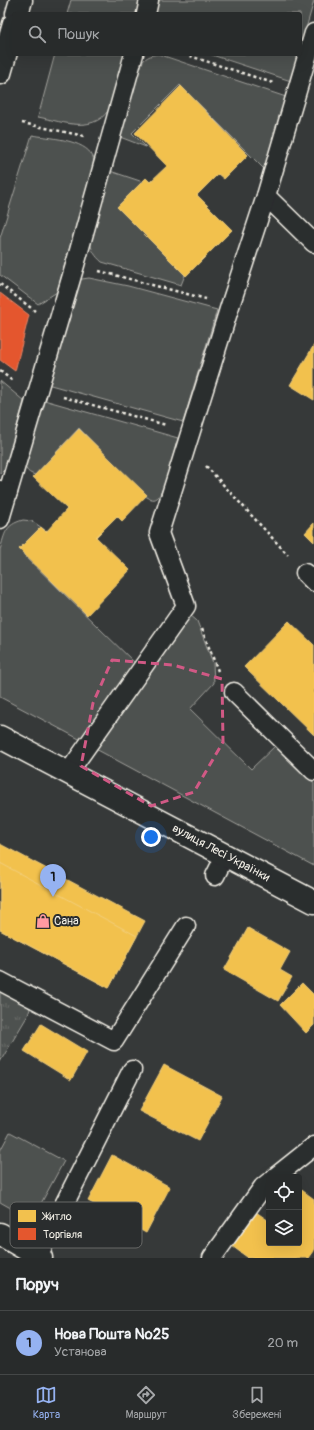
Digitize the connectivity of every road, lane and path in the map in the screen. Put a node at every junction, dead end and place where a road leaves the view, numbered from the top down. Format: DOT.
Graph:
graph roads {
  1 [pos="21,0"];
  2 [pos="150,0"];
  3 [pos="18,12"];
  4 [pos="147,12"];
  5 [pos="12,31"];
  6 [pos="314,33"];
  7 [pos="133,56"];
  8 [pos="190,56"];
  9 [pos="0,73"];
  10 [pos="244,73"];
  11 [pos="22,122"];
  12 [pos="109,142"];
  13 [pos="266,196"];
  14 [pos="314,243"];
  15 [pos="75,265"];
  16 [pos="0,284"];
  17 [pos="177,291"];
  18 [pos="56,327"];
  19 [pos="84,402"];
  20 [pos="188,438"];
  21 [pos="4,491"];
  22 [pos="0,519"];
  23 [pos="310,577"];
  24 [pos="186,606"];
  25 [pos="234,692"];
  26 [pos="0,737"];
  27 [pos="314,771"];
  28 [pos="68,773"];
  29 [pos="225,856"];
  30 [pos="215,876"];
  31 [pos="314,902"];
  32 [pos="186,926"];
  33 [pos="0,981"];
  34 [pos="132,1070"];
  35 [pos="314,1146"];
  36 [pos="280,1174"];
  37 [pos="266,1184"];
  38 [pos="66,1202"];
  39 [pos="0,1234"];
  40 [pos="10,1240"];
  41 [pos="24,1248"];
  42 [pos="43,1248"];
  43 [pos="39,1257"];
  44 [pos="212,1258"];
  1 -- 3 [label="street"];
  2 -- 4 [label="lane"];
  5 -- 9 [label="street"];
  6 -- 13 [label="lane"];
  7 -- 12 [label="lane"];
  8 -- 10 [label="path"];
  11 -- 12 [label="path"];
  12 -- 15 [label="lane"];
  13 -- 14 [label="lane"];
  13 -- 20 [label="lane"];
  15 -- 17 [label="path"];
  15 -- 18 [label="lane"];
  16 -- 18 [label="path"];
  18 -- 21 [label="lane"];
  19 -- 20 [label="path"];
  20 -- 23 [label="path"];
  20 -- 24 [label="lane"];
  21 -- 22 [label="lane"];
  24 -- 25 [label="path"];
  24 -- 28 [label="lane"];
  25 -- 27 [label="lane"];
  26 -- 28 [label="street, вулиця Лесі Українки"];
  28 -- 29 [label="street, вулиця Лесі Українки"];
  29 -- 30 [label="lane"];
  29 -- 31 [label="street, вулиця Лесі Українки"];
  32 -- 33 [label="lane"];
  34 -- 38 [label="lane"];
  35 -- 36 [label="lane"];
  37 -- 44 [label="lane"];
  39 -- 40 [label="street"];
  41 -- 43 [label="street"];
  42 -- 43 [label="lane"];
}
